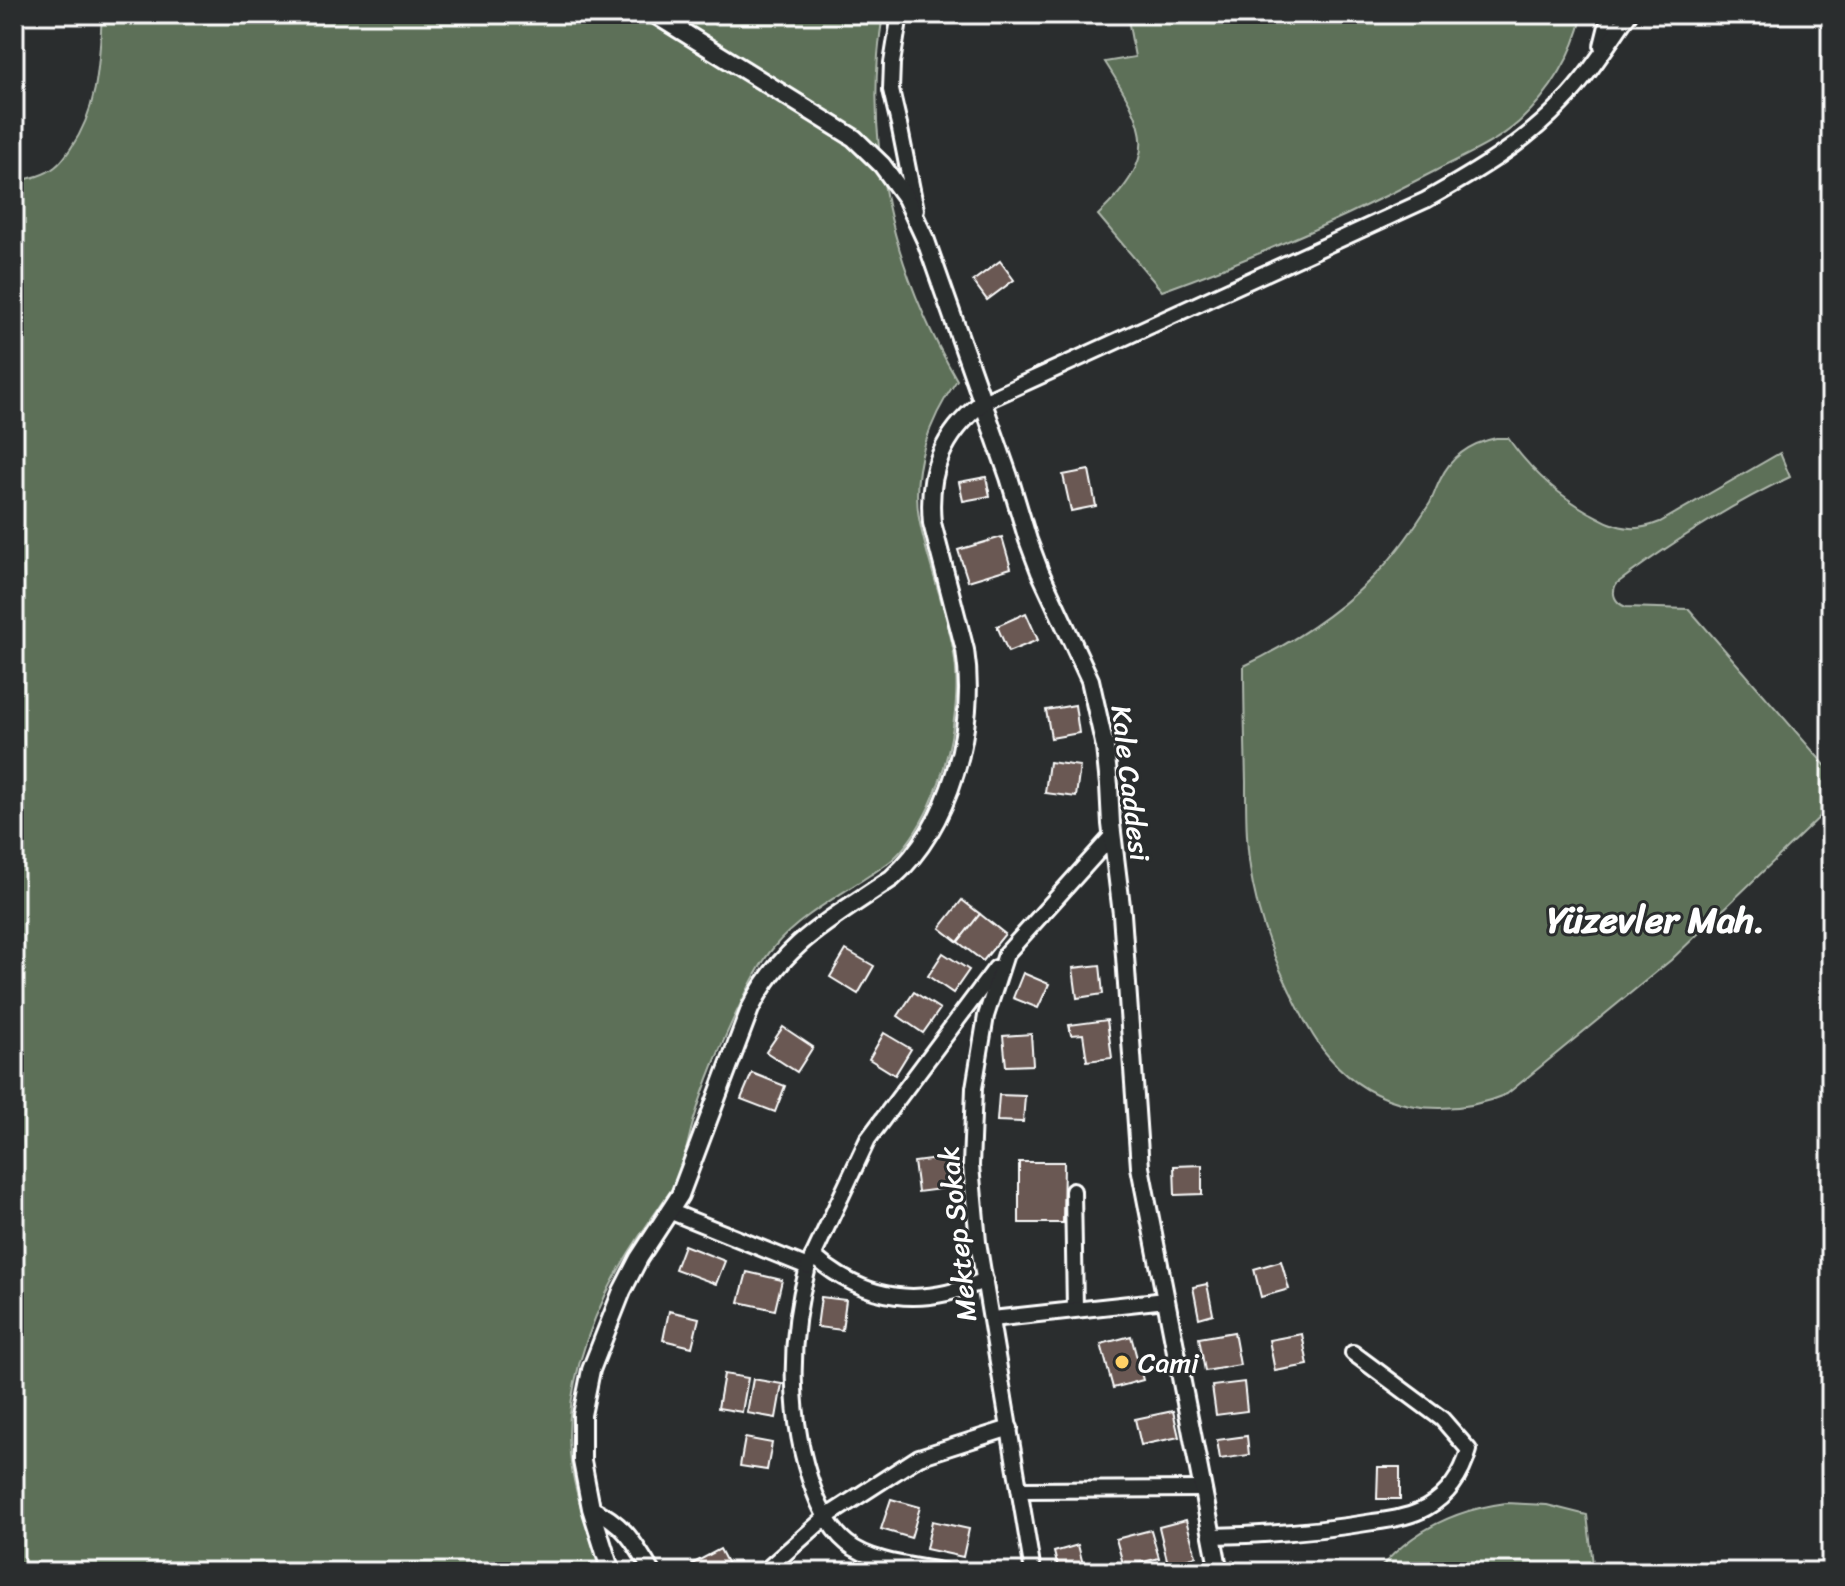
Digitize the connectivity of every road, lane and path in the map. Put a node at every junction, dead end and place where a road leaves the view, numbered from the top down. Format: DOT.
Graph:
graph roads {
  1 [pos="654,14"];
  2 [pos="900,14"];
  3 [pos="1610,14"];
  4 [pos="1629,14"];
  5 [pos="1600,54"];
  6 [pos="917,219"];
  7 [pos="983,402"];
  8 [pos="1112,836"];
  9 [pos="1006,954"];
  10 [pos="1073,1191"];
  11 [pos="669,1211"];
  12 [pos="810,1262"];
  13 [pos="985,1280"];
  14 [pos="1166,1300"];
  15 [pos="1075,1309"];
  16 [pos="992,1319"];
  17 [pos="1353,1353"];
  18 [pos="1010,1428"];
  19 [pos="1203,1489"];
  20 [pos="1020,1490"];
  21 [pos="591,1508"];
  22 [pos="826,1517"];
  23 [pos="1212,1536"];
  24 [pos="611,1572"];
  25 [pos="652,1572"];
  26 [pos="764,1572"];
  27 [pos="946,1572"];
  28 [pos="1033,1572"];
  29 [pos="1219,1572"];
  1 -- 6 [label="street, Kale Caddesi"];
  2 -- 6 [label="street"];
  3 -- 5 [label="street"];
  4 -- 5 [label="street"];
  5 -- 7 [label="street"];
  6 -- 7 [label="street, Kale Caddesi"];
  7 -- 8 [label="street, Kale Caddesi"];
  7 -- 11 [label="street"];
  8 -- 9 [label="street, Mektep Sokak"];
  8 -- 14 [label="street, Kale Caddesi"];
  9 -- 12 [label="street"];
  9 -- 13 [label="street, Mektep Sokak"];
  10 -- 15 [label="street"];
  11 -- 12 [label="street"];
  11 -- 21 [label="street"];
  12 -- 13 [label="street"];
  12 -- 22 [label="street"];
  13 -- 16 [label="street, Mektep Sokak"];
  14 -- 15 [label="street"];
  14 -- 19 [label="street, Kale Caddesi"];
  15 -- 16 [label="street"];
  16 -- 18 [label="street, Mektep Sokak"];
  17 -- 23 [label="street"];
  18 -- 20 [label="street, Mektep Sokak"];
  18 -- 22 [label="street"];
  19 -- 20 [label="street"];
  19 -- 23 [label="street, Kale Caddesi"];
  20 -- 28 [label="street, Mektep Sokak"];
  21 -- 24 [label="street"];
  21 -- 25 [label="street"];
  22 -- 26 [label="street"];
  22 -- 27 [label="street"];
  23 -- 29 [label="street, Kale Caddesi"];
}
